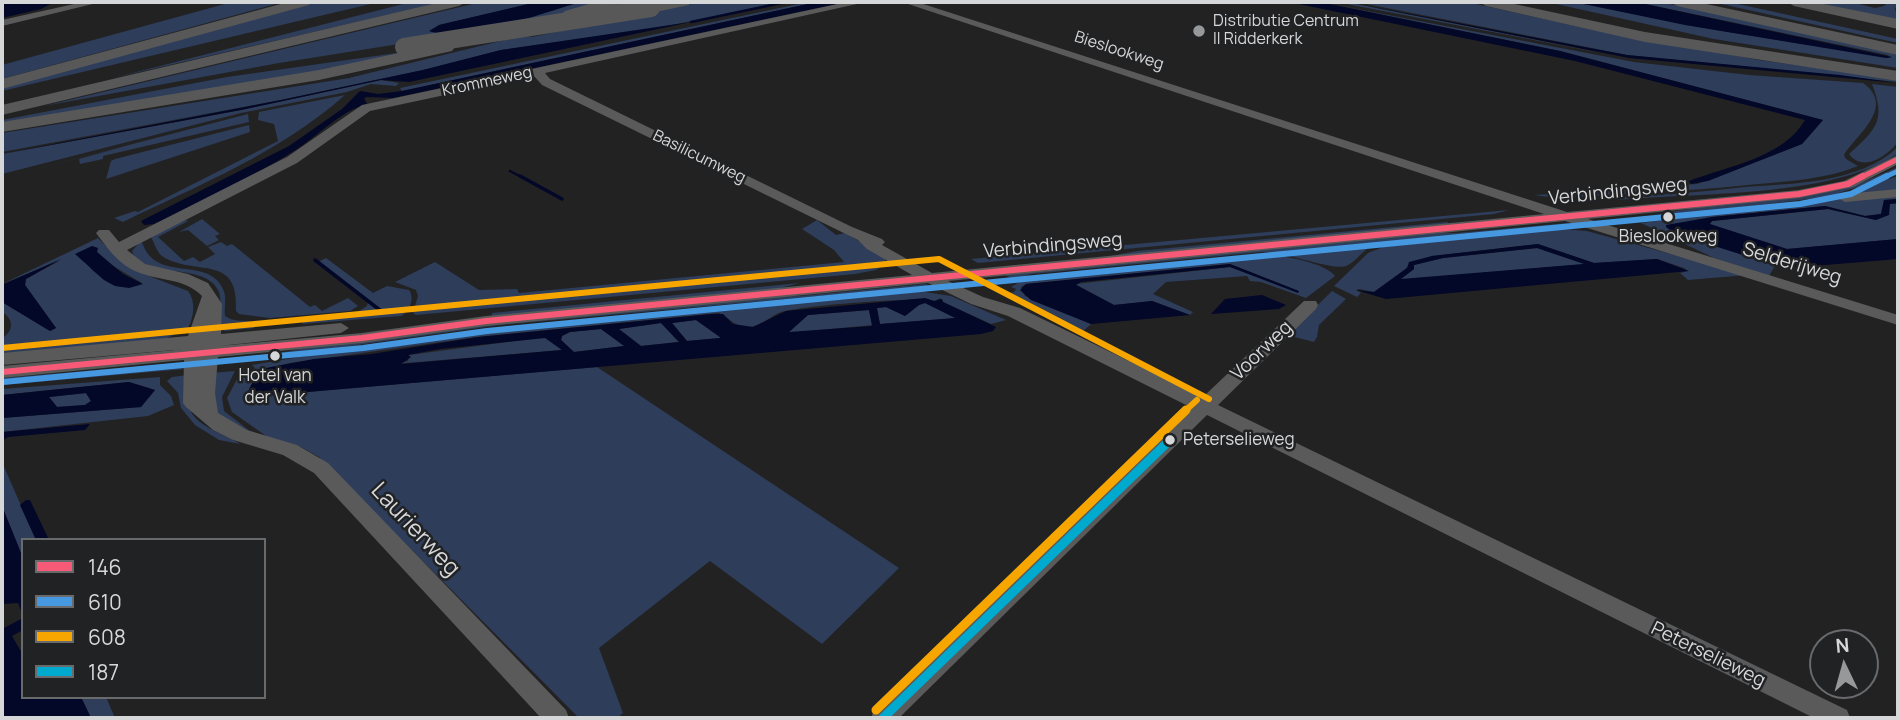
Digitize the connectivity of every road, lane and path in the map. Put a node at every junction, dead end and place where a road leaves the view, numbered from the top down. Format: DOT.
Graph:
graph roads {
  1 [pos="96,2"];
  2 [pos="290,2"];
  3 [pos="304,2"];
  4 [pos="390,2"];
  5 [pos="459,2"];
  6 [pos="606,2"];
  7 [pos="612,2"];
  8 [pos="684,2"];
  9 [pos="861,2"];
  10 [pos="907,2"];
  11 [pos="1486,2"];
  12 [pos="1539,2"];
  13 [pos="1677,2"];
  14 [pos="1702,2"];
  15 [pos="1744,2"];
  16 [pos="1794,2"];
  17 [pos="240,18"];
  18 [pos="2,23"];
  19 [pos="1898,24"];
  20 [pos="1898,35"];
  21 [pos="1898,47"];
  22 [pos="446,48"];
  23 [pos="297,61"];
  24 [pos="260,67"];
  25 [pos="1898,69"];
  26 [pos="537,71"];
  27 [pos="1898,76"];
  28 [pos="2,84"];
  29 [pos="2,97"];
  30 [pos="2,110"];
  31 [pos="2,116"];
  32 [pos="2,127"];
  33 [pos="1897,161"];
  34 [pos="1856,179"];
  35 [pos="1480,186"];
  36 [pos="1898,193"];
  37 [pos="1845,198"];
  38 [pos="1522,208"];
  39 [pos="1565,214"];
  40 [pos="1607,220"];
  41 [pos="104,233"];
  42 [pos="865,239"];
  43 [pos="117,249"];
  44 [pos="1673,249"];
  45 [pos="895,267"];
  46 [pos="929,273"];
  47 [pos="955,276"];
  48 [pos="984,281"];
  49 [pos="1310,305"];
  50 [pos="1014,312"];
  51 [pos="1898,320"];
  52 [pos="203,346"];
  53 [pos="2,359"];
  54 [pos="2,372"];
  55 [pos="1204,408"];
  56 [pos="557,718"];
  57 [pos="883,718"];
  58 [pos="1838,718"];
  1 -- 18 [label="street"];
  2 -- 17 [label="highway"];
  3 -- 17 [label="highway"];
  4 -- 29 [label="highway"];
  5 -- 30 [label="highway"];
  6 -- 7 [label="highway"];
  8 -- 23 [label="highway, bridge"];
  9 -- 26 [label="street, Krommeweg"];
  10 -- 35 [label="street, Bieslookweg"];
  11 -- 27 [label="highway"];
  12 -- 25 [label="highway"];
  13 -- 21 [label="highway"];
  14 -- 21 [label="highway"];
  15 -- 20 [label="highway"];
  16 -- 19 [label="highway"];
  17 -- 28 [label="highway"];
  22 -- 32 [label="highway"];
  24 -- 31 [label="highway"];
  26 -- 42 [label="street, Basilicumweg"];
  26 -- 43 [label="street, Krommeweg"];
  33 -- 34 [label="street, Verbindingsweg"];
  34 -- 39 [label="street, Verbindingsweg"];
  34 -- 40 [label="street, Verbindingsweg"];
  35 -- 38 [label="street, Bieslookweg"];
  35 -- 39 [label="street, Bieslookweg"];
  36 -- 37 [label="street"];
  38 -- 39 [label="street, Verbindingsweg"];
  38 -- 46 [label="street, Verbindingsweg"];
  39 -- 40 [label="street, Selderijweg"];
  39 -- 44 [label="street, Selderijweg"];
  39 -- 48 [label="street, Verbindingsweg"];
  40 -- 44 [label="street, Selderijweg"];
  41 -- 43 [label="street"];
  42 -- 45 [label="street, Basilicumweg"];
  42 -- 46 [label="street, Basilicumweg"];
  43 -- 52 [label="street"];
  44 -- 51 [label="street, Selderijweg"];
  45 -- 46 [label="street, Verbindingsweg"];
  45 -- 52 [label="street, Verbindingsweg"];
  46 -- 47 [label="street, Verbindingsweg"];
  46 -- 50 [label="street, Peterselieweg"];
  46 -- 52 [label="street, Verbindingsweg"];
  47 -- 48 [label="street, Peterselieweg"];
  48 -- 50 [label="street, Peterselieweg"];
  49 -- 55 [label="street, Voorweg"];
  50 -- 55 [label="street, Peterselieweg"];
  52 -- 53 [label="street, Verbindingsweg"];
  52 -- 54 [label="street, Verbindingsweg"];
  52 -- 56 [label="street, Laurierweg"];
  55 -- 57 [label="street, Voorweg"];
  55 -- 58 [label="street, Peterselieweg"];
}
